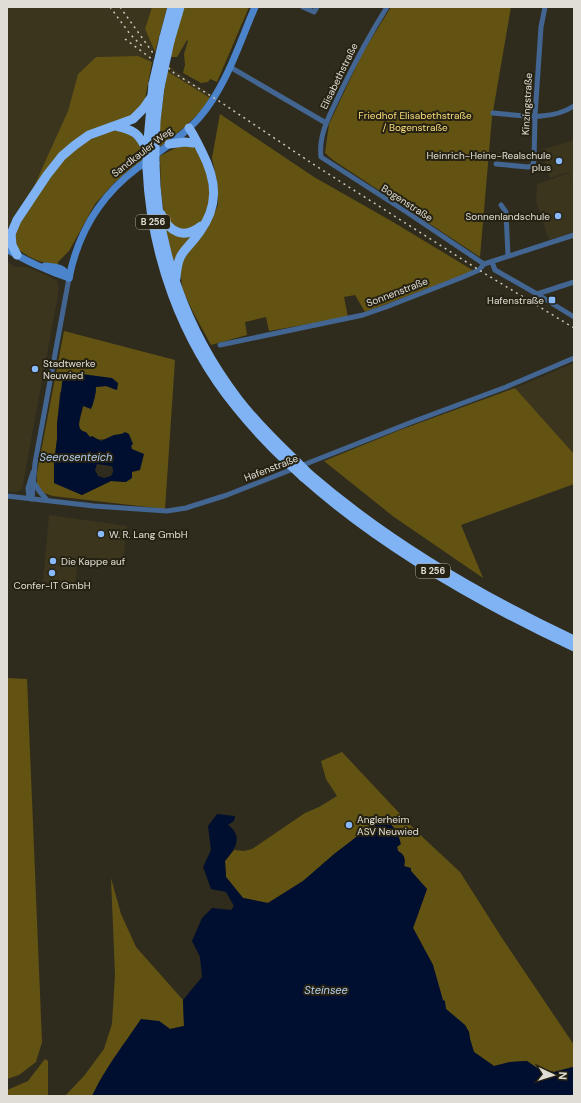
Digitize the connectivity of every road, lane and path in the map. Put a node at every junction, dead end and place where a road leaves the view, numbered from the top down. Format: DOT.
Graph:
graph roads {
  1 [pos="172,7"];
  2 [pos="180,7"];
  3 [pos="255,7"];
  4 [pos="303,7"];
  5 [pos="317,7"];
  6 [pos="386,7"];
  7 [pos="545,7"];
  8 [pos="167,39"];
  9 [pos="230,67"];
  10 [pos="157,86"];
  11 [pos="152,96"];
  12 [pos="574,106"];
  13 [pos="493,113"];
  14 [pos="535,116"];
  15 [pos="326,123"];
  16 [pos="116,126"];
  17 [pos="189,128"];
  18 [pos="193,143"];
  19 [pos="170,144"];
  20 [pos="151,150"];
  21 [pos="202,152"];
  22 [pos="320,157"];
  23 [pos="496,164"];
  24 [pos="151,165"];
  25 [pos="157,203"];
  26 [pos="501,205"];
  27 [pos="204,224"];
  28 [pos="8,234"];
  29 [pos="574,235"];
  30 [pos="7,250"];
  31 [pos="76,251"];
  32 [pos="16,255"];
  33 [pos="508,256"];
  34 [pos="492,262"];
  35 [pos="484,264"];
  36 [pos="41,266"];
  37 [pos="58,267"];
  38 [pos="69,278"];
  39 [pos="175,282"];
  40 [pos="574,282"];
  41 [pos="536,294"];
  42 [pos="574,317"];
  43 [pos="220,344"];
  44 [pos="574,358"];
  45 [pos="291,461"];
  46 [pos="35,463"];
  47 [pos="306,475"];
  48 [pos="34,483"];
  49 [pos="7,496"];
  50 [pos="30,498"];
  51 [pos="47,500"];
  52 [pos="574,640"];
  53 [pos="574,648"];
  1 -- 8 [label="highway, B 256"];
  2 -- 8 [label="highway, B 256"];
  3 -- 9 [label="street, Sandkauler Weg"];
  4 -- 5 [label="street"];
  6 -- 15 [label="street, Elisabethstraße"];
  7 -- 14 [label="street, Kinzingstraße"];
  8 -- 10 [label="highway, B 256, bridge"];
  9 -- 15 [label="street"];
  9 -- 17 [label="street, Sandkauler Weg"];
  10 -- 11 [label="highway, B 256"];
  10 -- 20 [label="highway, B 256"];
  11 -- 16 [label="highway"];
  11 -- 20 [label="highway, B 256"];
  12 -- 14 [label="street"];
  13 -- 14 [label="street"];
  14 -- 23 [label="street, Kinzingstraße"];
  15 -- 22 [label="street, Elisabethstraße"];
  16 -- 20 [label="highway"];
  16 -- 28 [label="highway"];
  17 -- 18 [label="highway"];
  17 -- 19 [label="street, Sandkauler Weg"];
  17 -- 21 [label="highway"];
  18 -- 19 [label="highway"];
  18 -- 21 [label="highway"];
  19 -- 31 [label="street, Sandkauler Weg"];
  20 -- 24 [label="highway, B 256, bridge"];
  21 -- 27 [label="highway"];
  22 -- 35 [label="street, Bogenstraße"];
  24 -- 25 [label="highway, B 256"];
  24 -- 45 [label="highway, B 256"];
  25 -- 27 [label="highway"];
  25 -- 39 [label="highway, B 256"];
  26 -- 33 [label="street"];
  27 -- 39 [label="highway"];
  28 -- 32 [label="highway"];
  29 -- 33 [label="street, Sonnenstraße"];
  30 -- 32 [label="street"];
  31 -- 37 [label="street"];
  31 -- 38 [label="street, Sandkauler Weg"];
  32 -- 36 [label="street"];
  33 -- 34 [label="street, Sonnenstraße"];
  34 -- 35 [label="street, Sonnenstraße"];
  34 -- 41 [label="street"];
  35 -- 43 [label="street, Sonnenstraße"];
  36 -- 37 [label="street"];
  36 -- 38 [label="street"];
  37 -- 38 [label="street"];
  38 -- 46 [label="street, Sandkauler Weg"];
  39 -- 45 [label="highway, B 256"];
  40 -- 41 [label="street"];
  41 -- 42 [label="street"];
  44 -- 51 [label="street, Hafenstraße"];
  45 -- 47 [label="highway, B 256, bridge"];
  46 -- 48 [label="street, Sandkauler Weg"];
  46 -- 50 [label="street, Sandkauler Weg"];
  47 -- 52 [label="highway, B 256"];
  47 -- 53 [label="highway, B 256"];
  48 -- 50 [label="street, Sandkauler Weg"];
  48 -- 51 [label="street"];
  49 -- 50 [label="street, Hafenstraße"];
  50 -- 51 [label="street, Hafenstraße"];
}
